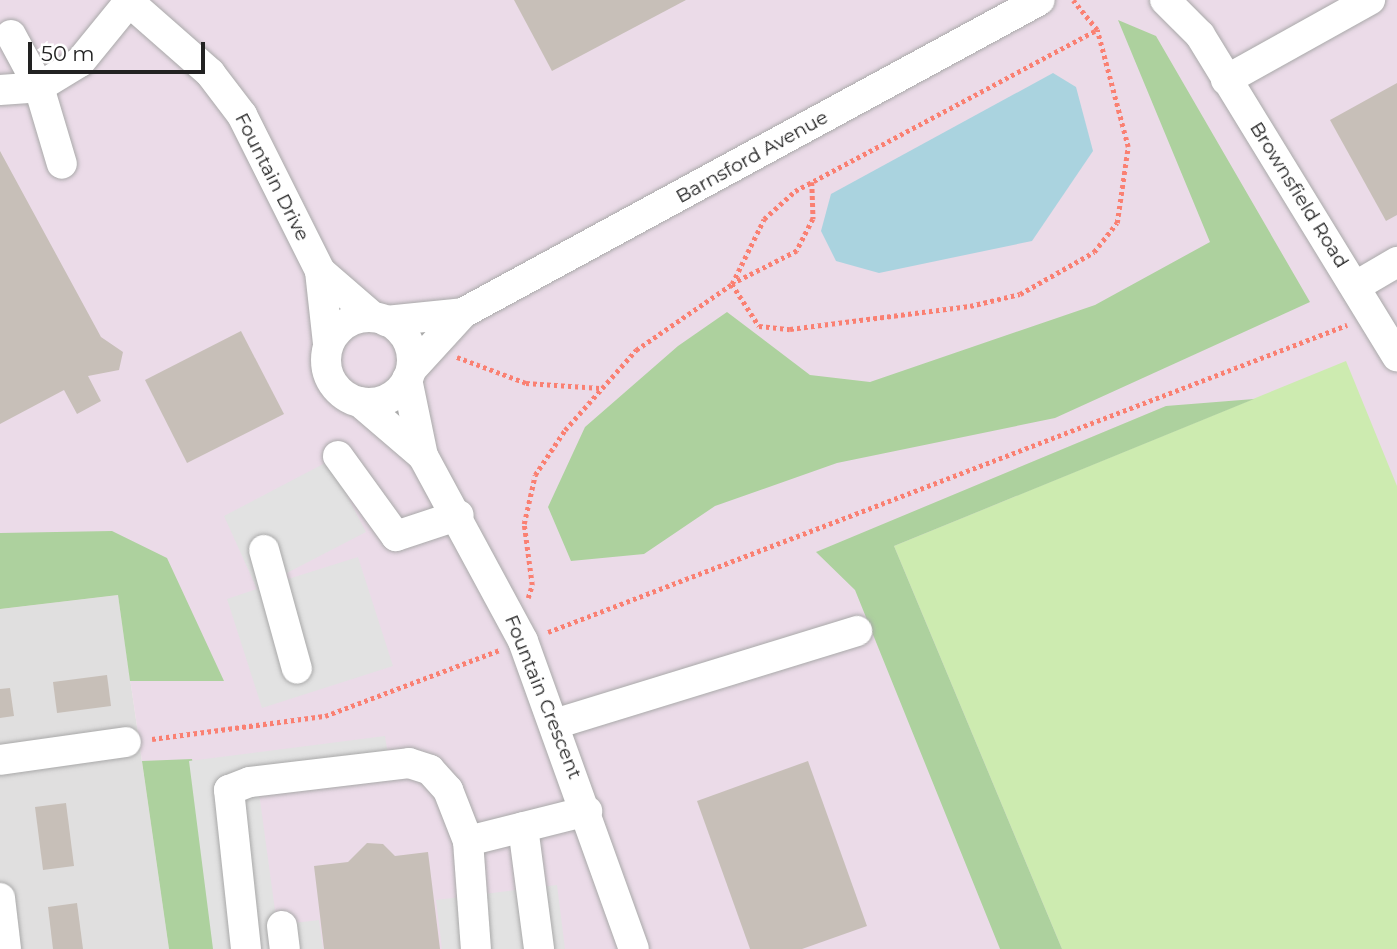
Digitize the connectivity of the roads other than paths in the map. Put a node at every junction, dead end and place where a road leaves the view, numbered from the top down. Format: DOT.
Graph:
graph roads {
  1 [pos="1040,0"];
  2 [pos="1165,0"];
  3 [pos="1193,0"];
  4 [pos="1370,0"];
  5 [pos="128,1"];
  6 [pos="1200,34"];
  7 [pos="11,35"];
  8 [pos="1226,80"];
  9 [pos="39,87"];
  10 [pos="0,90"];
  11 [pos="62,164"];
  12 [pos="1397,262"];
  13 [pos="320,271"];
  14 [pos="1356,286"];
  15 [pos="463,313"];
  16 [pos="379,319"];
  17 [pos="328,344"];
  18 [pos="1397,357"];
  19 [pos="409,375"];
  20 [pos="360,402"];
  21 [pos="338,456"];
  22 [pos="423,456"];
  23 [pos="459,515"];
  24 [pos="264,550"];
  25 [pos="857,631"];
  26 [pos="297,668"];
  27 [pos="558,723"];
  28 [pos="126,742"];
  29 [pos="0,760"];
  30 [pos="587,811"];
  31 [pos="523,827"];
  32 [pos="468,841"];
  33 [pos="0,898"];
  34 [pos="6,949"];
  35 [pos="246,949"];
  36 [pos="476,949"];
  37 [pos="539,949"];
  38 [pos="634,949"];
  1 -- 15 [label="street, Barnsford Avenue"];
  2 -- 6 [label="street, Brownsfield Road"];
  3 -- 6 [label="street, Brownsfield Road"];
  4 -- 8 [label="street"];
  5 -- 9 [label="street"];
  5 -- 13 [label="street, Fountain Drive"];
  6 -- 8 [label="street, Brownsfield Road"];
  7 -- 9 [label="street"];
  8 -- 14 [label="street, Brownsfield Road"];
  9 -- 10 [label="street"];
  9 -- 11 [label="street"];
  12 -- 14 [label="street"];
  13 -- 16 [label="street, Fountain Drive"];
  13 -- 17 [label="street, Fountain Drive"];
  14 -- 18 [label="street, Brownsfield Road"];
  15 -- 16 [label="street, Barnsford Avenue"];
  15 -- 19 [label="street, Barnsford Avenue"];
  16 -- 17 [label="street"];
  16 -- 19 [label="street"];
  17 -- 20 [label="street"];
  19 -- 20 [label="street"];
  19 -- 22 [label="street, Fountain Crescent"];
  20 -- 22 [label="street, Fountain Crescent"];
  21 -- 23 [label="street"];
  22 -- 23 [label="street, Fountain Crescent"];
  23 -- 27 [label="street, Fountain Crescent"];
  24 -- 26 [label="street"];
  25 -- 27 [label="street"];
  27 -- 30 [label="street, Fountain Crescent"];
  28 -- 29 [label="street"];
  30 -- 31 [label="street"];
  30 -- 38 [label="street, Fountain Crescent"];
  31 -- 32 [label="street"];
  31 -- 37 [label="street"];
  32 -- 35 [label="street"];
  32 -- 36 [label="street"];
  33 -- 34 [label="street"];
}
